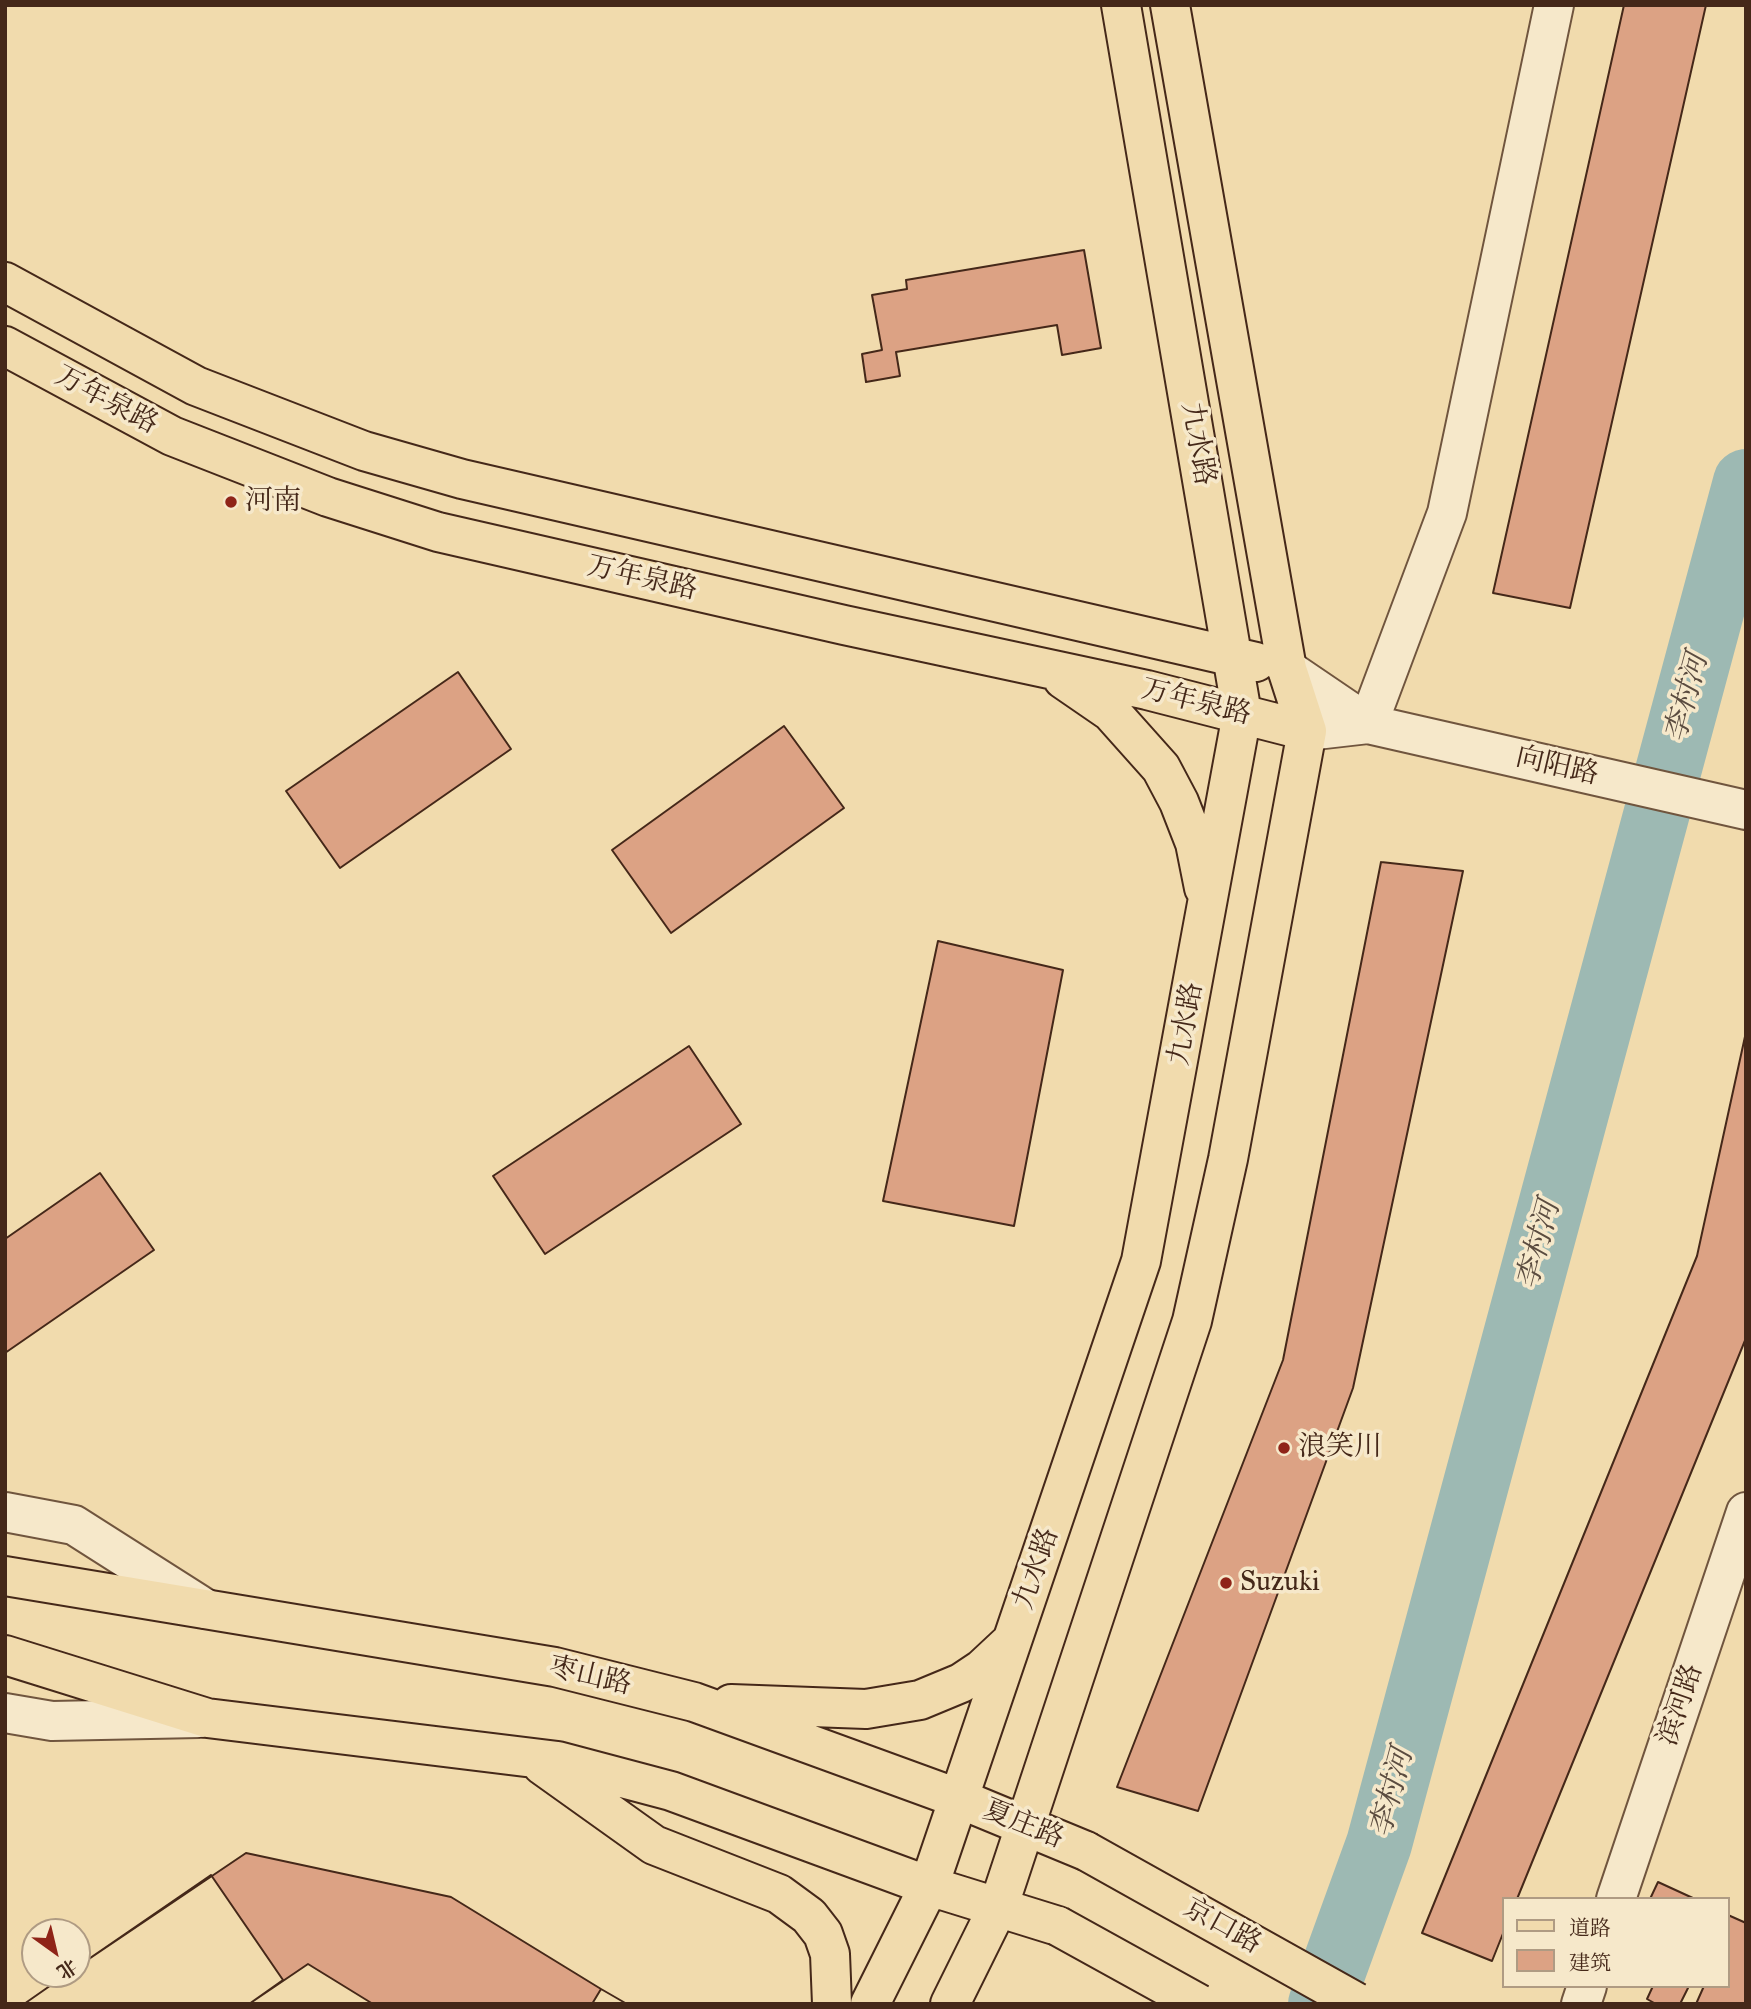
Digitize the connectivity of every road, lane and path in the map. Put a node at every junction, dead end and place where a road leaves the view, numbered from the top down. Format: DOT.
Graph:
graph roads {
  1 [pos="1121,5"];
  2 [pos="1170,5"];
  3 [pos="1554,5"];
  4 [pos="5,282"];
  5 [pos="5,346"];
  6 [pos="1234,656"];
  7 [pos="1046,668"];
  8 [pos="1287,669"];
  9 [pos="1242,714"];
  10 [pos="1368,724"];
  11 [pos="1307,731"];
  12 [pos="1746,810"];
  13 [pos="1208,906"];
  14 [pos="5,1512"];
  15 [pos="1746,1512"];
  16 [pos="5,1576"];
  17 [pos="206,1609"];
  18 [pos="1013,1640"];
  19 [pos="5,1655"];
  20 [pos="694,1702"];
  21 [pos="5,1713"];
  22 [pos="207,1718"];
  23 [pos="529,1755"];
  24 [pos="960,1799"];
  25 [pos="1027,1825"];
  26 [pos="1086,1851"];
  27 [pos="929,1886"];
  28 [pos="1617,1897"];
  29 [pos="999,1905"];
  30 [pos="832,2004"];
  31 [pos="870,2004"];
  32 [pos="950,2004"];
  33 [pos="1199,2004"];
  34 [pos="1359,2004"];
  1 -- 6 [label="main road, 九水路"];
  2 -- 8 [label="main road, 九水路"];
  3 -- 10 [label="street"];
  4 -- 6 [label="main road, 万年泉路"];
  5 -- 7 [label="main road, 万年泉路"];
  6 -- 8 [label="main road, 万年泉路"];
  6 -- 9 [label="main road, 九水路"];
  7 -- 9 [label="main road, 万年泉路"];
  7 -- 13 [label="main road"];
  8 -- 10 [label="street, 向阳路"];
  8 -- 11 [label="main road, 九水路"];
  9 -- 11 [label="main road, 万年泉路"];
  9 -- 13 [label="main road, 九水路"];
  10 -- 11 [label="street, 向阳路"];
  10 -- 12 [label="street, 向阳路"];
  11 -- 25 [label="main road, 九水路"];
  13 -- 18 [label="main road, 九水路"];
  14 -- 17 [label="street, 枣山路"];
  15 -- 28 [label="street, 滨河路"];
  16 -- 17 [label="main road, 枣山路"];
  17 -- 20 [label="main road, 枣山路"];
  18 -- 20 [label="main road"];
  18 -- 24 [label="main road, 九水路"];
  19 -- 22 [label="main road"];
  20 -- 24 [label="main road, 枣山路"];
  21 -- 22 [label="street"];
  22 -- 23 [label="main road"];
  23 -- 27 [label="main road"];
  23 -- 30 [label="main road"];
  24 -- 25 [label="main road, 夏庄路"];
  24 -- 27 [label="main road, 九水路"];
  25 -- 26 [label="main road, 夏庄路"];
  25 -- 29 [label="main road, 九水路"];
  26 -- 34 [label="main road, 京口路, bridge"];
  27 -- 29 [label="main road"];
  27 -- 31 [label="main road, 九水路"];
  29 -- 32 [label="main road, 九水路"];
  29 -- 33 [label="main road, bridge"];
}
